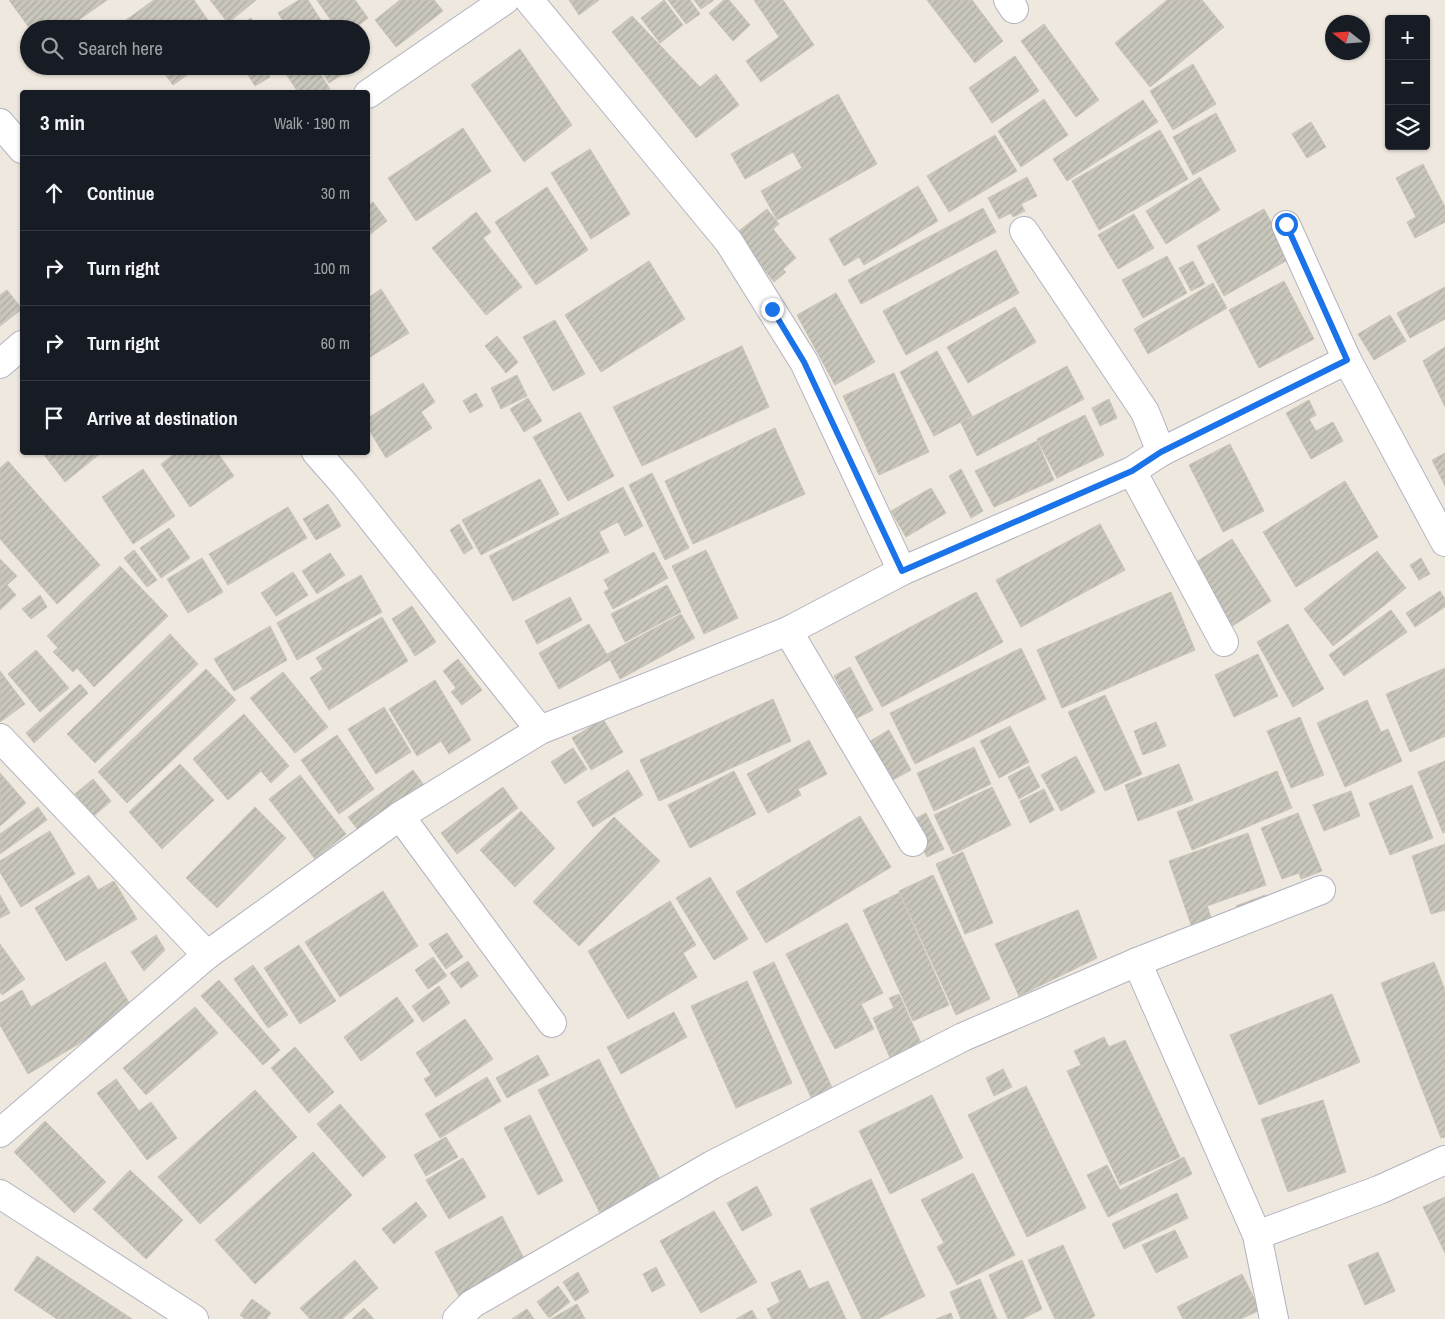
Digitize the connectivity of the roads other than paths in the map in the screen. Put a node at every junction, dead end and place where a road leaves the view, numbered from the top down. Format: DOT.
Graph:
graph roads {
  1 [pos="505,0"];
  2 [pos="529,0"];
  3 [pos="370,93"];
  4 [pos="0,123"];
  5 [pos="20,147"];
  6 [pos="1286,224"];
  7 [pos="1024,231"];
  8 [pos="20,347"];
  9 [pos="1347,360"];
  10 [pos="0,364"];
  11 [pos="1161,452"];
  12 [pos="319,455"];
  13 [pos="1132,471"];
  14 [pos="1445,542"];
  15 [pos="902,571"];
  16 [pos="788,631"];
  17 [pos="1224,642"];
  18 [pos="540,730"];
  19 [pos="0,738"];
  20 [pos="400,816"];
  21 [pos="913,842"];
  22 [pos="1321,890"];
  23 [pos="207,955"];
  24 [pos="1137,962"];
  25 [pos="552,1023"];
  26 [pos="0,1133"];
  27 [pos="1445,1160"];
  28 [pos="0,1194"];
  29 [pos="1256,1235"];
  30 [pos="194,1319"];
  31 [pos="457,1319"];
  32 [pos="1274,1319"];
  1 -- 3 [label="street"];
  2 -- 15 [label="street"];
  4 -- 5 [label="street"];
  6 -- 9 [label="street"];
  7 -- 11 [label="street"];
  8 -- 10 [label="street"];
  9 -- 11 [label="street"];
  9 -- 14 [label="street"];
  11 -- 13 [label="street"];
  12 -- 18 [label="street"];
  13 -- 15 [label="street"];
  13 -- 17 [label="street"];
  15 -- 16 [label="street"];
  16 -- 18 [label="street"];
  16 -- 21 [label="street"];
  18 -- 20 [label="street"];
  19 -- 23 [label="street"];
  20 -- 23 [label="street"];
  20 -- 25 [label="street"];
  22 -- 24 [label="street"];
  23 -- 26 [label="street"];
  24 -- 29 [label="street"];
  24 -- 31 [label="street"];
  27 -- 29 [label="street"];
  28 -- 30 [label="street"];
  29 -- 32 [label="street"];
}
